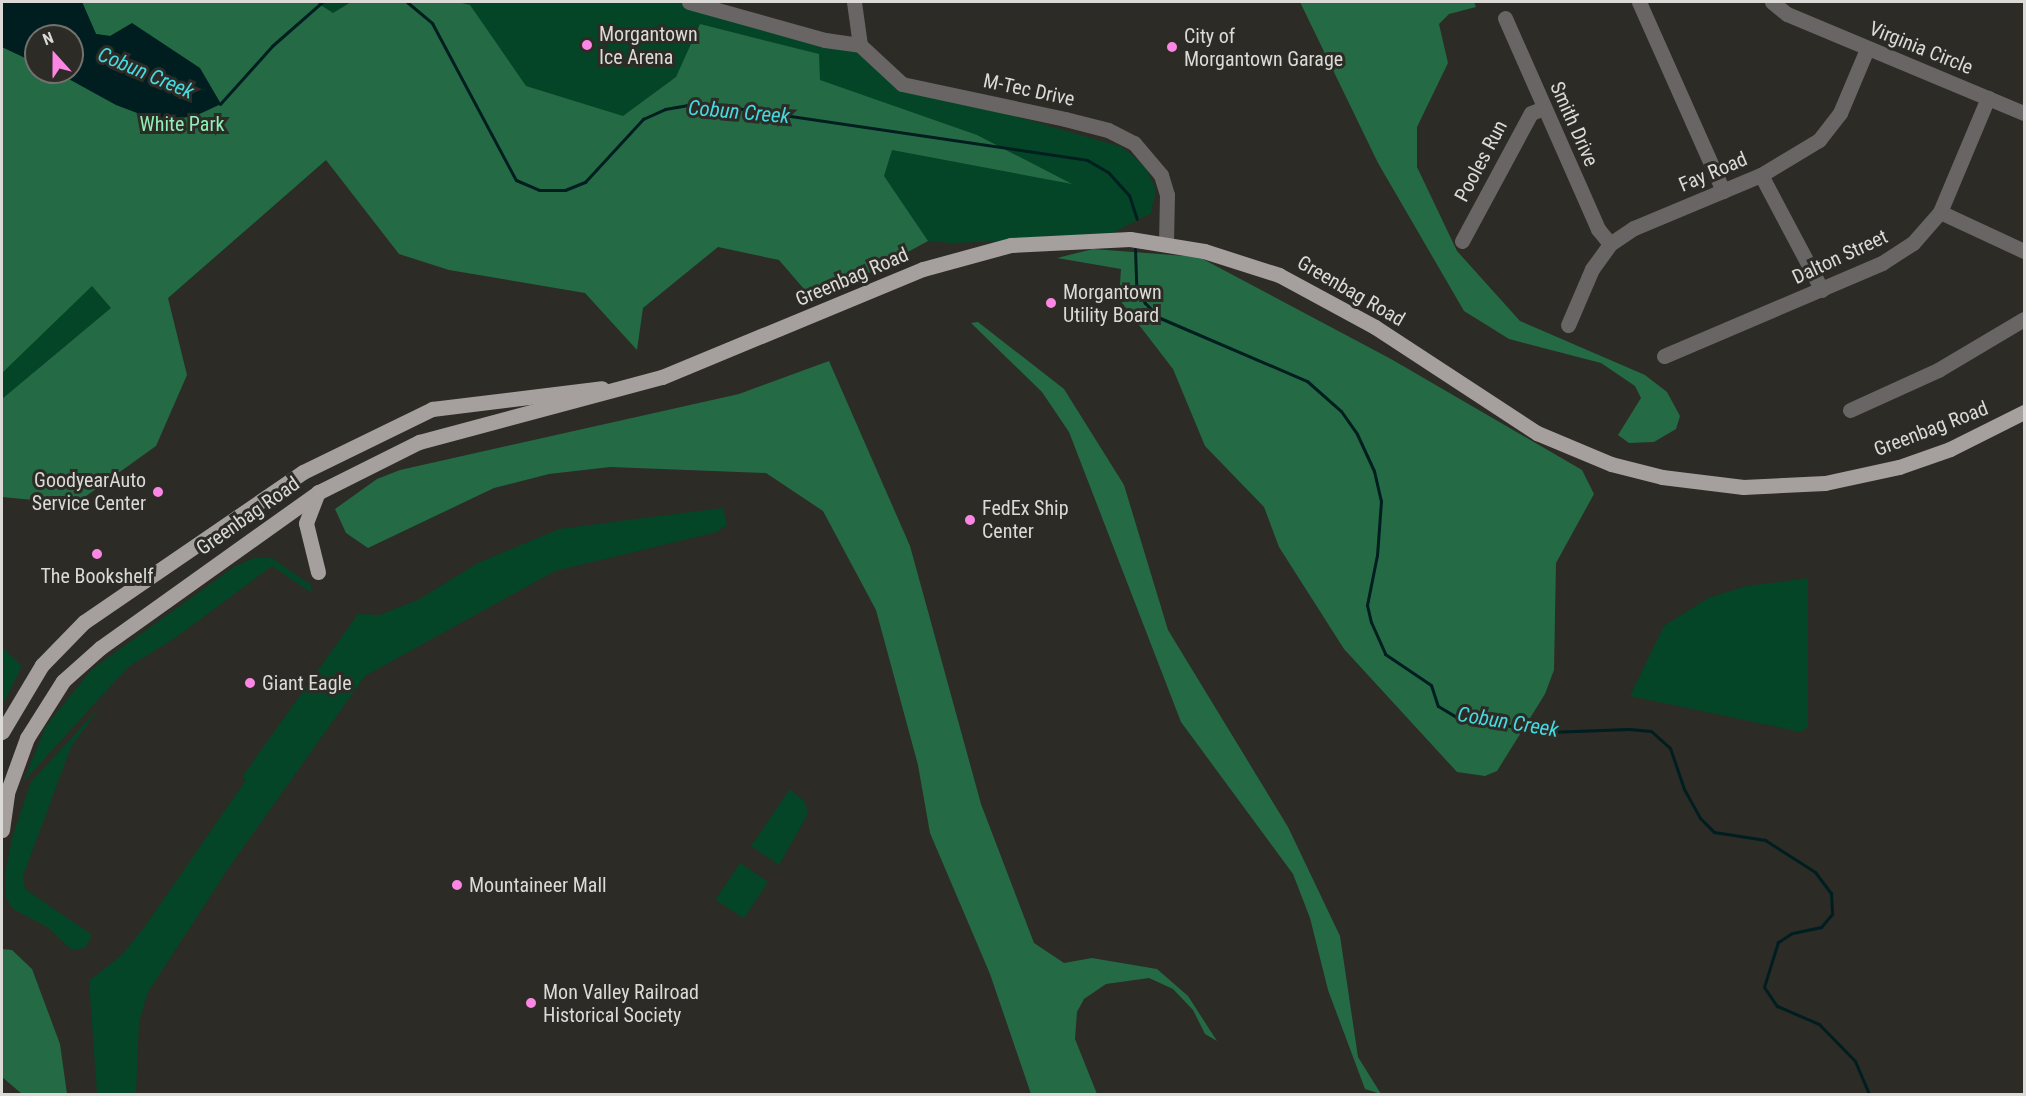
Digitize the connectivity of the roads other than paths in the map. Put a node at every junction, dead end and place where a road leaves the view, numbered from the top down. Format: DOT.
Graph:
graph roads {
  1 [pos="689,2"];
  2 [pos="854,2"];
  3 [pos="1639,2"];
  4 [pos="1772,2"];
  5 [pos="1505,18"];
  6 [pos="860,45"];
  7 [pos="1867,49"];
  8 [pos="1988,98"];
  9 [pos="1544,108"];
  10 [pos="2025,113"];
  11 [pos="1761,175"];
  12 [pos="1723,191"];
  13 [pos="1940,212"];
  14 [pos="1462,241"];
  15 [pos="1166,243"];
  16 [pos="1610,244"];
  17 [pos="2025,251"];
  18 [pos="1822,290"];
  19 [pos="2025,319"];
  20 [pos="1568,325"];
  21 [pos="1664,356"];
  22 [pos="638,384"];
  23 [pos="1850,410"];
  24 [pos="2025,412"];
  25 [pos="319,492"];
  26 [pos="318,572"];
  27 [pos="2,732"];
  28 [pos="2,830"];
  1 -- 6 [label="street"];
  2 -- 6 [label="street"];
  3 -- 12 [label="street"];
  4 -- 7 [label="street, Virginia Circle"];
  5 -- 9 [label="street, Smith Drive"];
  6 -- 15 [label="street, M-Tec Drive"];
  7 -- 8 [label="street, Virginia Circle"];
  7 -- 11 [label="street, Fay Road"];
  8 -- 10 [label="street, Virginia Circle"];
  8 -- 13 [label="street, Dalton Street"];
  9 -- 14 [label="street, Pooles Run"];
  9 -- 16 [label="street, Smith Drive"];
  11 -- 12 [label="street, Fay Road"];
  11 -- 18 [label="street"];
  12 -- 16 [label="street, Fay Road"];
  13 -- 17 [label="street"];
  13 -- 18 [label="street, Dalton Street"];
  15 -- 22 [label="main road, Greenbag Road"];
  15 -- 24 [label="main road, Greenbag Road"];
  16 -- 20 [label="street, Fay Road"];
  18 -- 21 [label="street, Dalton Street"];
  19 -- 23 [label="street"];
  22 -- 25 [label="main road, Greenbag Road"];
  22 -- 27 [label="main road, Greenbag Road"];
  25 -- 26 [label="main road"];
  25 -- 28 [label="main road, Greenbag Road"];
}
